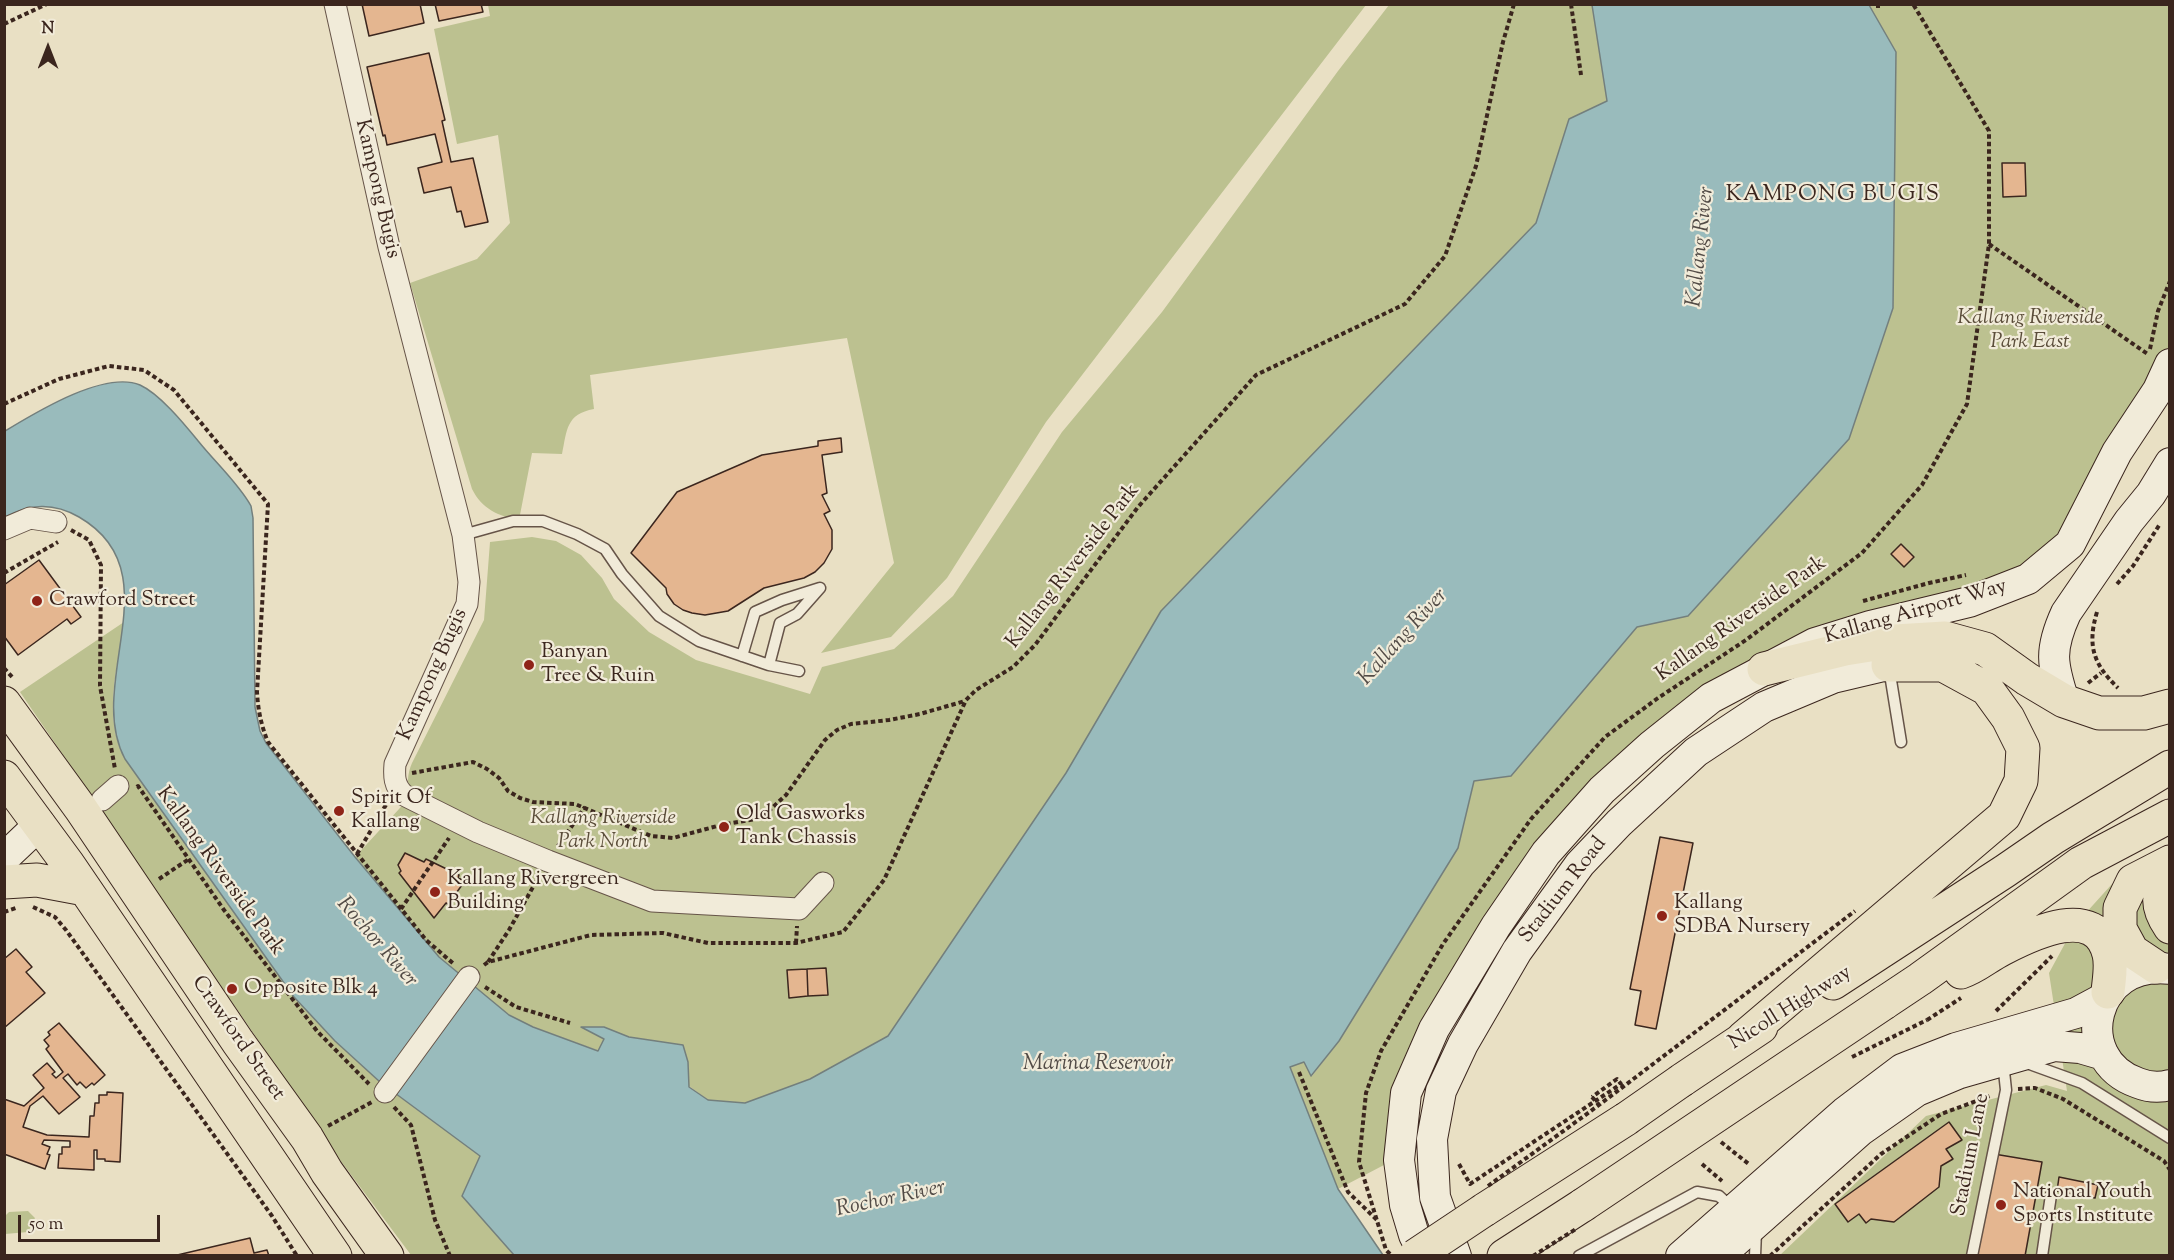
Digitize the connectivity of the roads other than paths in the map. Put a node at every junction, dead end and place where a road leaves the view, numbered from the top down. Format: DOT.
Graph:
graph roads {
  1 [pos="335,4"];
  2 [pos="2158,362"];
  3 [pos="2169,463"];
  4 [pos="2129,521"];
  5 [pos="4,529"];
  6 [pos="63,533"];
  7 [pos="463,535"];
  8 [pos="2070,544"];
  9 [pos="742,656"];
  10 [pos="769,665"];
  11 [pos="1888,665"];
  12 [pos="1764,669"];
  13 [pos="799,671"];
  14 [pos="2064,701"];
  15 [pos="4,703"];
  16 [pos="2169,706"];
  17 [pos="4,727"];
  18 [pos="1901,742"];
  19 [pos="2169,752"];
  20 [pos="2159,772"];
  21 [pos="4,777"];
  22 [pos="2169,816"];
  23 [pos="40,824"];
  24 [pos="4,858"];
  25 [pos="2169,862"];
  26 [pos="2169,867"];
  27 [pos="4,882"];
  28 [pos="823,883"];
  29 [pos="85,889"];
  30 [pos="1867,925"];
  31 [pos="2169,927"];
  32 [pos="2162,968"];
  33 [pos="469,977"];
  34 [pos="1920,980"];
  35 [pos="2106,995"];
  36 [pos="2104,1055"];
  37 [pos="2007,1070"];
  38 [pos="2168,1091"];
  39 [pos="383,1094"];
  40 [pos="2169,1138"];
  41 [pos="2051,1195"];
  42 [pos="1745,1216"];
  43 [pos="1404,1253"];
  44 [pos="335,1256"];
  45 [pos="387,1256"];
  46 [pos="1425,1256"];
  47 [pos="1456,1256"];
  48 [pos="1504,1256"];
  49 [pos="1579,1256"];
  50 [pos="1681,1256"];
  51 [pos="1719,1256"];
  52 [pos="1755,1256"];
  53 [pos="1972,1256"];
  54 [pos="2042,1256"];
  1 -- 7 [label="street, Kampong Bugis"];
  2 -- 8 [label="street, Kallang Airport Way"];
  3 -- 4 [label="street"];
  4 -- 8 [label="street"];
  4 -- 14 [label="street"];
  5 -- 6 [label="street"];
  7 -- 9 [label="lane"];
  7 -- 28 [label="street, Kampong Bugis"];
  8 -- 12 [label="street, Kallang Airport Way"];
  9 -- 10 [label="lane"];
  9 -- 10 [label="lane"];
  10 -- 13 [label="lane"];
  11 -- 18 [label="lane"];
  11 -- 30 [label="main road"];
  11 -- 47 [label="street, Stadium Road"];
  12 -- 14 [label="main road"];
  12 -- 46 [label="street, Stadium Road"];
  14 -- 16 [label="main road"];
  15 -- 45 [label="main road, Crawford Street"];
  17 -- 23 [label="main road"];
  19 -- 20 [label="main road"];
  20 -- 30 [label="main road, Nicoll Highway"];
  21 -- 23 [label="main road, Crawford Street"];
  22 -- 34 [label="main road"];
  23 -- 24 [label="street"];
  23 -- 29 [label="main road, Crawford Street"];
  25 -- 32 [label="main road"];
  26 -- 31 [label="main road"];
  27 -- 29 [label="main road"];
  29 -- 44 [label="main road, Crawford Street"];
  30 -- 43 [label="main road, Nicoll Highway, bridge"];
  32 -- 35 [label="street"];
  33 -- 39 [label="street"];
  34 -- 35 [label="main road"];
  34 -- 48 [label="main road, bridge"];
  35 -- 36 [label="street"];
  35 -- 42 [label="street"];
  36 -- 37 [label="street"];
  36 -- 38 [label="street"];
  37 -- 40 [label="lane"];
  37 -- 42 [label="street"];
  37 -- 53 [label="lane, Stadium Lane"];
  41 -- 54 [label="lane"];
  42 -- 49 [label="lane"];
  42 -- 50 [label="street"];
  42 -- 51 [label="street"];
  42 -- 52 [label="lane"];
}
